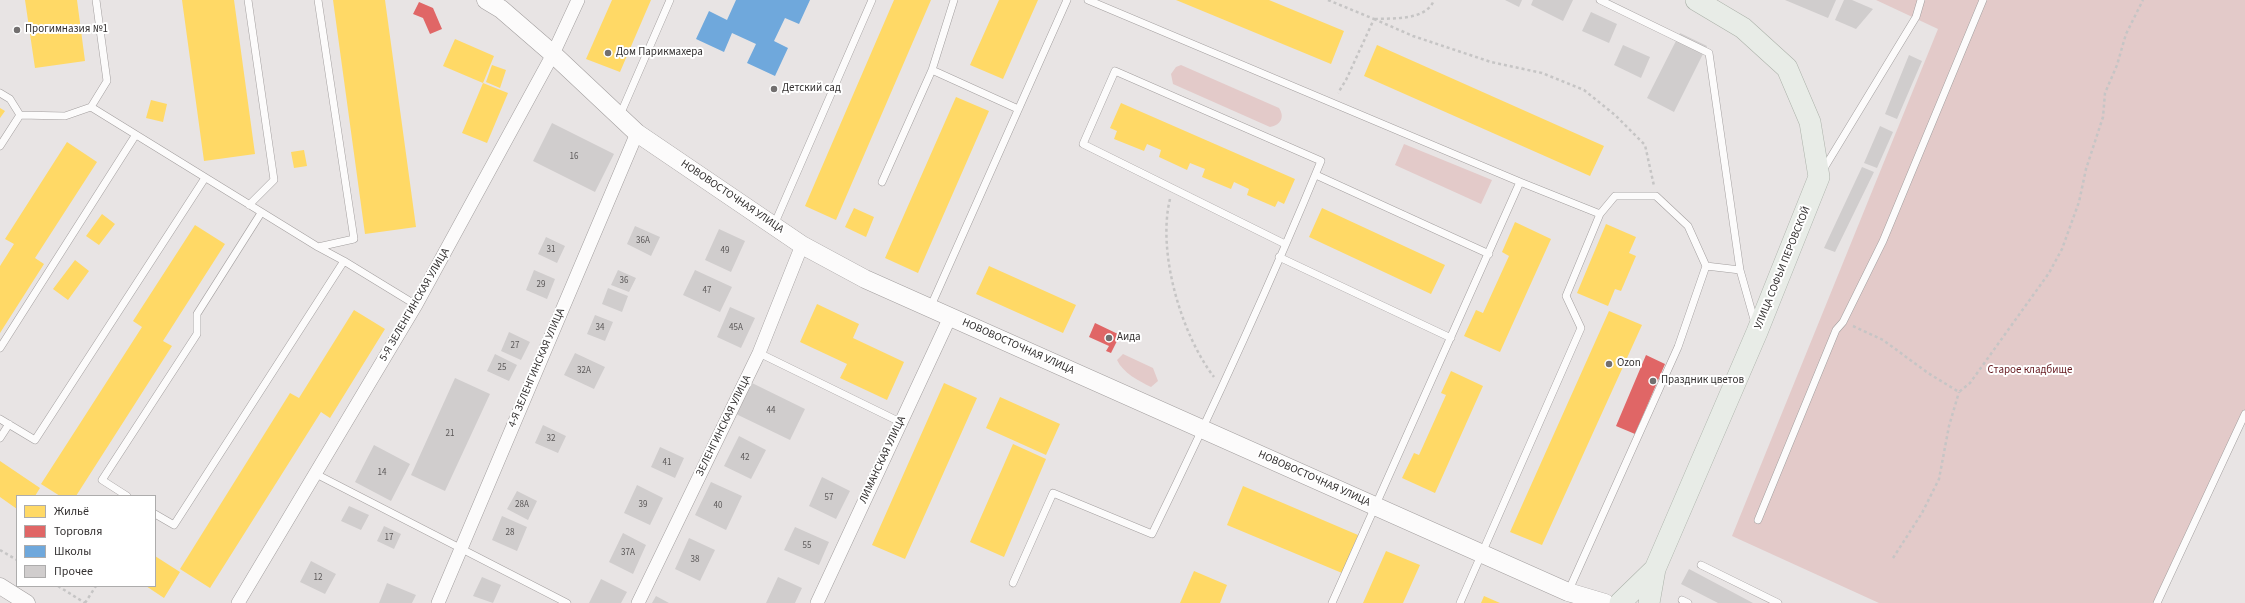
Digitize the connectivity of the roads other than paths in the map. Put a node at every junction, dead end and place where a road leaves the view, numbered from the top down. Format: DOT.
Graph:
graph roads {
  1 [pos="96,0"];
  2 [pos="248,0"];
  3 [pos="318,0"];
  4 [pos="578,0"];
  5 [pos="670,0"];
  6 [pos="872,0"];
  7 [pos="954,0"];
  8 [pos="1067,0"];
  9 [pos="1088,0"];
  10 [pos="1600,0"];
  11 [pos="1696,0"];
  12 [pos="1921,0"];
  13 [pos="1983,0"];
  14 [pos="493,3"];
  15 [pos="553,54"];
  16 [pos="932,70"];
  17 [pos="0,93"];
  18 [pos="91,107"];
  19 [pos="1018,109"];
  20 [pos="20,116"];
  21 [pos="620,117"];
  22 [pos="637,133"];
  23 [pos="135,136"];
  24 [pos="0,146"];
  25 [pos="1316,175"];
  26 [pos="1819,177"];
  27 [pos="205,178"];
  28 [pos="882,182"];
  29 [pos="1520,182"];
  30 [pos="249,205"];
  31 [pos="261,213"];
  32 [pos="1600,214"];
  33 [pos="774,226"];
  34 [pos="1286,244"];
  35 [pos="802,245"];
  36 [pos="318,247"];
  37 [pos="1489,254"];
  38 [pos="1280,257"];
  39 [pos="344,261"];
  40 [pos="1706,266"];
  41 [pos="1740,270"];
  42 [pos="416,305"];
  43 [pos="930,308"];
  44 [pos="950,317"];
  45 [pos="1757,332"];
  46 [pos="1451,338"];
  47 [pos="0,348"];
  48 [pos="759,353"];
  49 [pos="2245,414"];
  50 [pos="0,418"];
  51 [pos="900,422"];
  52 [pos="9,424"];
  53 [pos="1203,429"];
  54 [pos="0,438"];
  55 [pos="316,474"];
  56 [pos="125,495"];
  57 [pos="1376,507"];
  58 [pos="156,515"];
  59 [pos="1758,520"];
  60 [pos="461,547"];
  61 [pos="1483,554"];
  62 [pos="1702,566"];
  63 [pos="1655,569"];
  64 [pos="1013,583"];
  65 [pos="0,586"];
  66 [pos="1568,592"];
  67 [pos="27,603"];
  68 [pos="238,603"];
  69 [pos="438,603"];
  70 [pos="567,603"];
  71 [pos="638,603"];
  72 [pos="817,603"];
  73 [pos="1332,603"];
  74 [pos="1460,603"];
  75 [pos="1605,603"];
  76 [pos="1620,603"];
  77 [pos="1649,603"];
  78 [pos="1778,603"];
  79 [pos="2158,603"];
  1 -- 18 [label="lane"];
  2 -- 30 [label="lane"];
  3 -- 36 [label="lane"];
  4 -- 15 [label="street, 5-Я ЗЕЛЕНГИНСКАЯ УЛИЦА"];
  5 -- 21 [label="lane"];
  6 -- 33 [label="lane"];
  7 -- 16 [label="lane"];
  8 -- 19 [label="lane"];
  9 -- 29 [label="lane"];
  10 -- 41 [label="lane"];
  11 -- 26 [label="main road"];
  12 -- 26 [label="lane"];
  13 -- 59 [label="lane"];
  14 -- 15 [label="main road, НОВОВОСТОЧНАЯ УЛИЦА"];
  15 -- 21 [label="main road, НОВОВОСТОЧНАЯ УЛИЦА"];
  15 -- 42 [label="street, 5-Я ЗЕЛЕНГИНСКАЯ УЛИЦА"];
  16 -- 19 [label="lane"];
  16 -- 28 [label="lane"];
  17 -- 20 [label="lane"];
  18 -- 20 [label="lane"];
  18 -- 23 [label="lane"];
  19 -- 43 [label="lane"];
  20 -- 24 [label="lane"];
  21 -- 22 [label="main road, НОВОВОСТОЧНАЯ УЛИЦА"];
  22 -- 33 [label="main road, НОВОВОСТОЧНАЯ УЛИЦА"];
  22 -- 60 [label="street, 4-Я ЗЕЛЕНГИНСКАЯ УЛИЦА"];
  23 -- 27 [label="lane"];
  23 -- 47 [label="lane"];
  25 -- 34 [label="lane"];
  25 -- 34 [label="lane"];
  25 -- 37 [label="lane"];
  26 -- 45 [label="main road, УЛИЦА СОФЬИ ПЕРОВСКОЙ"];
  27 -- 30 [label="lane"];
  27 -- 52 [label="lane"];
  29 -- 32 [label="lane"];
  29 -- 37 [label="lane"];
  30 -- 31 [label="lane"];
  31 -- 36 [label="lane"];
  31 -- 56 [label="lane"];
  32 -- 40 [label="lane"];
  32 -- 61 [label="lane"];
  33 -- 35 [label="main road, НОВОВОСТОЧНАЯ УЛИЦА"];
  34 -- 38 [label="lane"];
  35 -- 43 [label="main road, НОВОВОСТОЧНАЯ УЛИЦА"];
  35 -- 48 [label="street, ЗЕЛЕНГИНСКАЯ УЛИЦА"];
  36 -- 39 [label="lane"];
  37 -- 46 [label="lane"];
  38 -- 46 [label="lane"];
  38 -- 53 [label="lane"];
  39 -- 42 [label="lane"];
  39 -- 58 [label="lane"];
  40 -- 41 [label="lane"];
  40 -- 66 [label="lane"];
  41 -- 45 [label="lane"];
  42 -- 55 [label="street, 5-Я ЗЕЛЕНГИНСКАЯ УЛИЦА"];
  43 -- 44 [label="main road, НОВОВОСТОЧНАЯ УЛИЦА"];
  44 -- 51 [label="street, ЛИМАНСКАЯ УЛИЦА"];
  44 -- 53 [label="main road, НОВОВОСТОЧНАЯ УЛИЦА"];
  45 -- 63 [label="main road, УЛИЦА СОФЬИ ПЕРОВСКОЙ"];
  46 -- 57 [label="lane"];
  48 -- 51 [label="lane"];
  48 -- 71 [label="street, ЗЕЛЕНГИНСКАЯ УЛИЦА"];
  49 -- 79 [label="lane"];
  50 -- 52 [label="lane"];
  51 -- 72 [label="street, ЛИМАНСКАЯ УЛИЦА"];
  52 -- 54 [label="lane"];
  53 -- 57 [label="main road, НОВОВОСТОЧНАЯ УЛИЦА"];
  53 -- 64 [label="lane"];
  55 -- 60 [label="lane"];
  55 -- 68 [label="street, 5-Я ЗЕЛЕНГИНСКАЯ УЛИЦА"];
  57 -- 61 [label="main road, НОВОВОСТОЧНАЯ УЛИЦА"];
  57 -- 73 [label="lane"];
  60 -- 69 [label="street, 4-Я ЗЕЛЕНГИНСКАЯ УЛИЦА"];
  60 -- 70 [label="lane"];
  61 -- 66 [label="main road, НОВОВОСТОЧНАЯ УЛИЦА"];
  61 -- 74 [label="lane"];
  62 -- 78 [label="lane"];
  63 -- 76 [label="main road, УЛИЦА СОФЬИ ПЕРОВСКОЙ"];
  63 -- 77 [label="main road, УЛИЦА СОФЬИ ПЕРОВСКОЙ"];
  65 -- 67 [label="street"];
  66 -- 75 [label="main road, НОВОВОСТОЧНАЯ УЛИЦА"];
}
